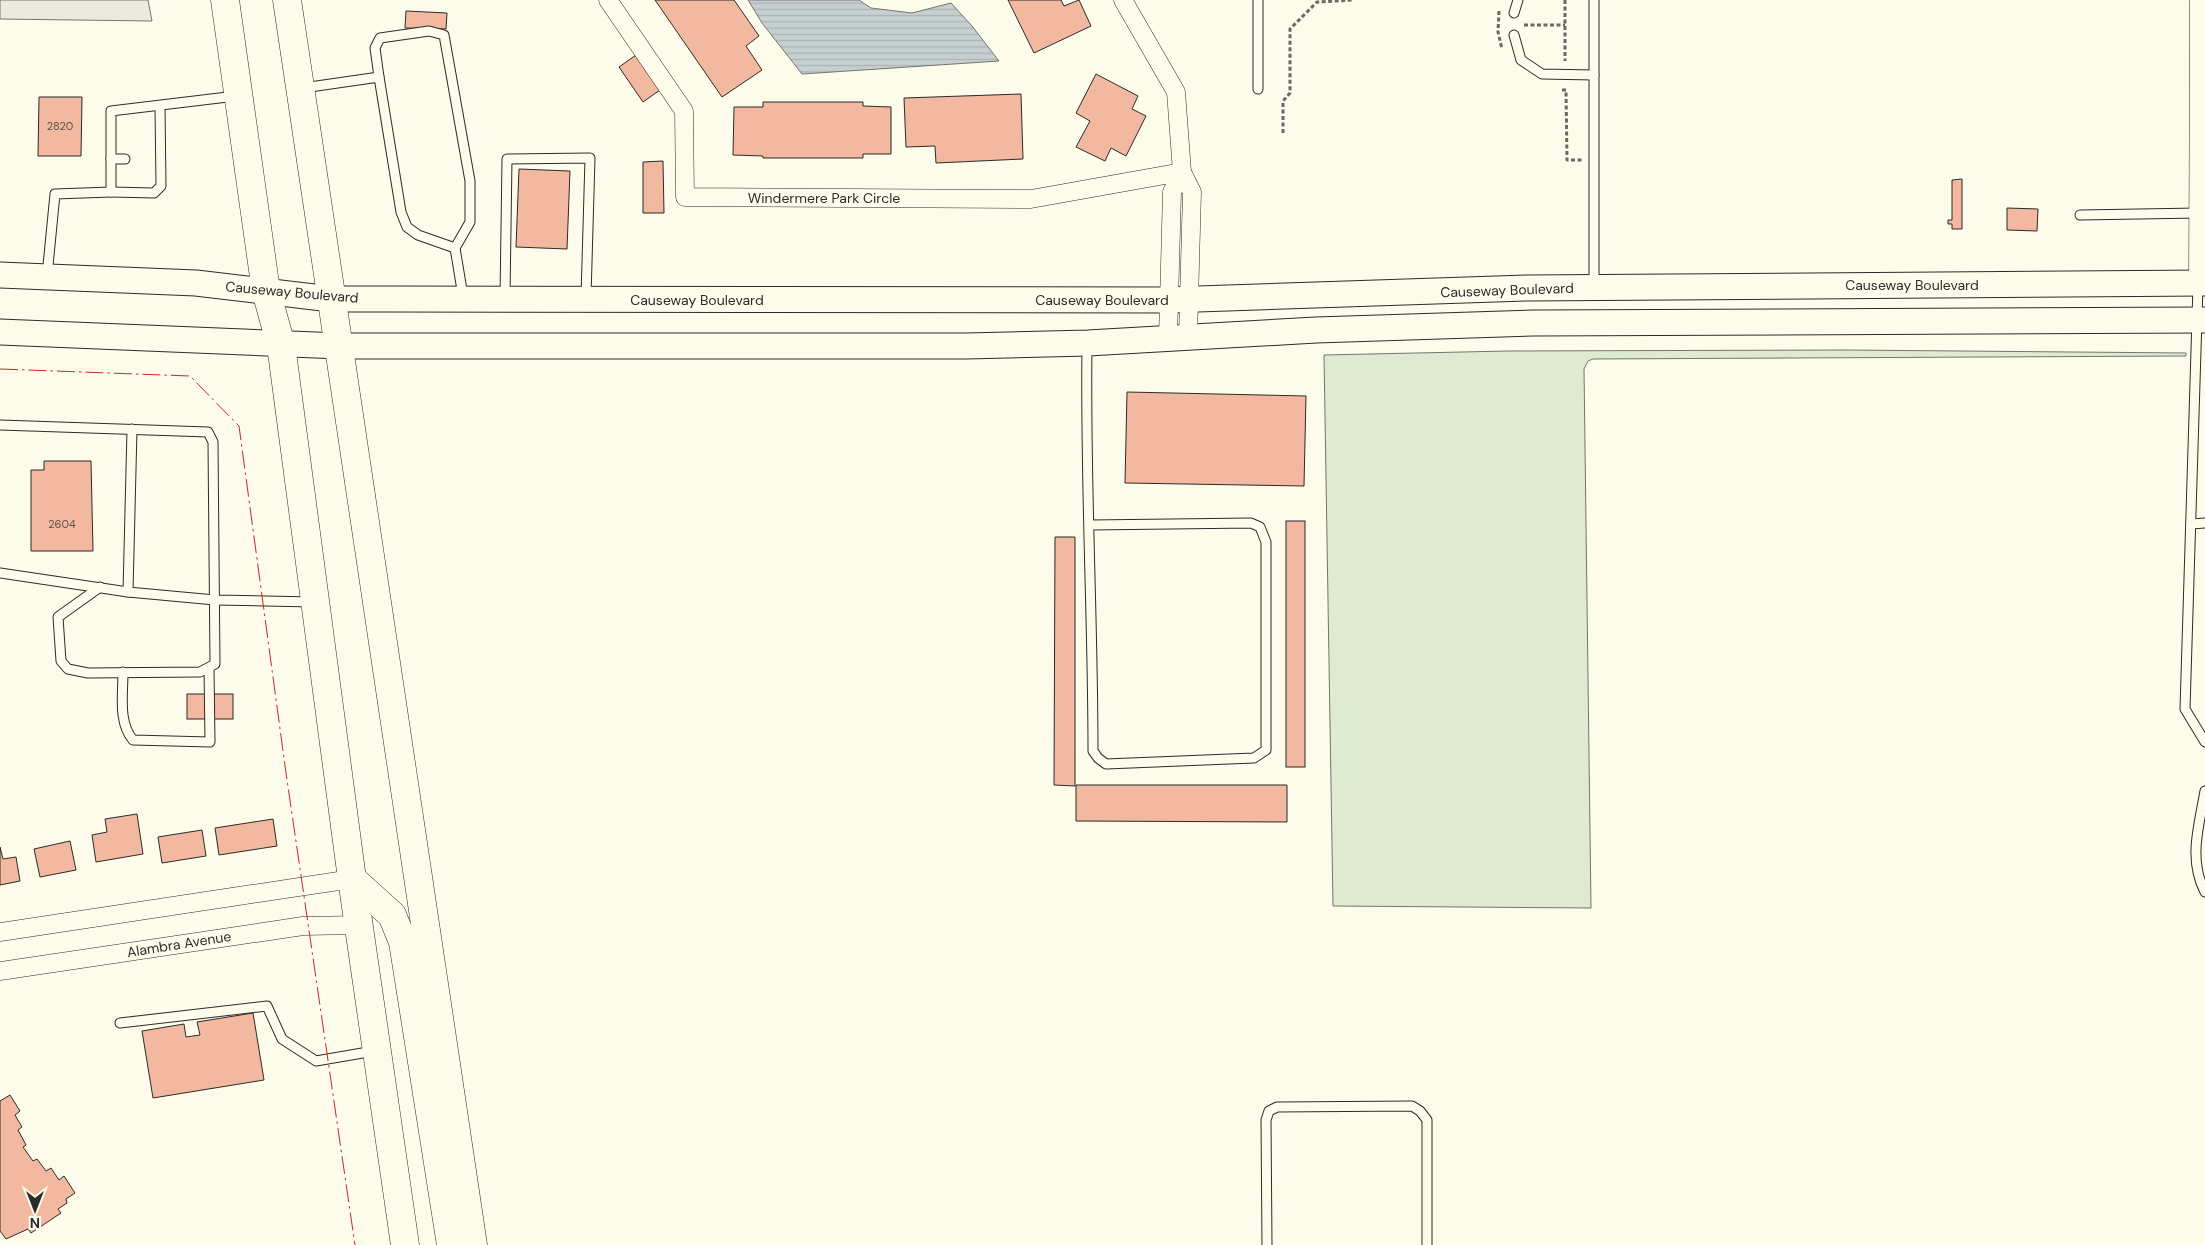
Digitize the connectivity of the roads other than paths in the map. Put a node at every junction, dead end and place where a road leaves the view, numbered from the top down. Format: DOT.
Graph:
graph roads {
  1 [pos="224,0"];
  2 [pos="288,0"];
  3 [pos="608,0"];
  4 [pos="1123,0"];
  5 [pos="1258,0"];
  6 [pos="1518,0"];
  7 [pos="1594,0"];
  8 [pos="2199,0"];
  9 [pos="1514,12"];
  10 [pos="1514,35"];
  11 [pos="1594,75"];
  12 [pos="379,77"];
  13 [pos="300,88"];
  14 [pos="1258,89"];
  15 [pos="238,96"];
  16 [pos="160,106"];
  17 [pos="111,159"];
  18 [pos="125,159"];
  19 [pos="1182,172"];
  20 [pos="111,192"];
  21 [pos="2198,213"];
  22 [pos="2080,215"];
  23 [pos="455,248"];
  24 [pos="0,275"];
  25 [pos="47,277"];
  26 [pos="2201,283"];
  27 [pos="1594,288"];
  28 [pos="266,291"];
  29 [pos="331,299"];
  30 [pos="464,299"];
  31 [pos="505,299"];
  32 [pos="586,299"];
  33 [pos="1178,300"];
  34 [pos="2200,320"];
  35 [pos="0,332"];
  36 [pos="1178,338"];
  37 [pos="1088,343"];
  38 [pos="282,345"];
  39 [pos="340,346"];
  40 [pos="0,425"];
  41 [pos="132,429"];
  42 [pos="2191,524"];
  43 [pos="2205,524"];
  44 [pos="1090,525"];
  45 [pos="0,573"];
  46 [pos="100,587"];
  47 [pos="128,592"];
  48 [pos="215,600"];
  49 [pos="316,602"];
  50 [pos="209,668"];
  51 [pos="123,672"];
  52 [pos="2205,742"];
  53 [pos="2205,791"];
  54 [pos="352,879"];
  55 [pos="2205,892"];
  56 [pos="359,926"];
  57 [pos="0,932"];
  58 [pos="0,971"];
  59 [pos="120,1023"];
  60 [pos="377,1050"];
  61 [pos="405,1245"];
  62 [pos="451,1245"];
  63 [pos="473,1245"];
  64 [pos="1267,1245"];
  65 [pos="1427,1245"];
  1 -- 15 [label="main road"];
  2 -- 13 [label="main road"];
  3 -- 19 [label="street, Windermere Park Circle"];
  4 -- 19 [label="street"];
  5 -- 14 [label="lane"];
  6 -- 9 [label="lane"];
  7 -- 11 [label="lane"];
  8 -- 21 [label="street"];
  10 -- 11 [label="lane"];
  11 -- 27 [label="lane"];
  12 -- 13 [label="lane"];
  12 -- 23 [label="lane"];
  12 -- 23 [label="lane"];
  13 -- 29 [label="main road"];
  15 -- 16 [label="lane"];
  15 -- 28 [label="main road"];
  16 -- 17 [label="lane"];
  16 -- 20 [label="lane"];
  17 -- 18 [label="lane"];
  17 -- 20 [label="lane"];
  19 -- 33 [label="street"];
  20 -- 25 [label="lane"];
  21 -- 22 [label="lane"];
  21 -- 26 [label="street"];
  23 -- 30 [label="lane"];
  24 -- 25 [label="main road, Causeway Boulevard"];
  25 -- 28 [label="main road, Causeway Boulevard"];
  26 -- 27 [label="main road, Causeway Boulevard"];
  26 -- 34 [label="lane"];
  27 -- 33 [label="main road, Causeway Boulevard"];
  28 -- 29 [label="main road, Causeway Boulevard"];
  28 -- 38 [label="main road"];
  29 -- 30 [label="main road, Causeway Boulevard"];
  29 -- 39 [label="main road"];
  30 -- 31 [label="main road, Causeway Boulevard"];
  31 -- 32 [label="main road, Causeway Boulevard"];
  31 -- 32 [label="lane"];
  32 -- 33 [label="main road, Causeway Boulevard"];
  33 -- 36 [label="street"];
  34 -- 36 [label="main road"];
  34 -- 42 [label="lane"];
  35 -- 38 [label="main road"];
  36 -- 37 [label="main road"];
  37 -- 39 [label="main road"];
  37 -- 44 [label="lane"];
  38 -- 39 [label="main road"];
  38 -- 49 [label="main road"];
  39 -- 63 [label="main road"];
  40 -- 41 [label="lane"];
  41 -- 47 [label="lane"];
  41 -- 48 [label="lane"];
  42 -- 43 [label="lane"];
  42 -- 52 [label="lane"];
  44 -- 44 [label="lane"];
  45 -- 46 [label="lane"];
  46 -- 47 [label="lane"];
  46 -- 51 [label="lane"];
  47 -- 48 [label="lane"];
  48 -- 49 [label="lane"];
  48 -- 50 [label="lane"];
  49 -- 54 [label="main road"];
  50 -- 51 [label="lane"];
  50 -- 51 [label="lane"];
  53 -- 55 [label="lane"];
  54 -- 56 [label="main road"];
  54 -- 57 [label="street"];
  54 -- 62 [label="main road"];
  56 -- 58 [label="street, Alambra Avenue"];
  56 -- 60 [label="main road"];
  59 -- 60 [label="lane"];
  60 -- 61 [label="main road"];
  64 -- 65 [label="lane"];
}
